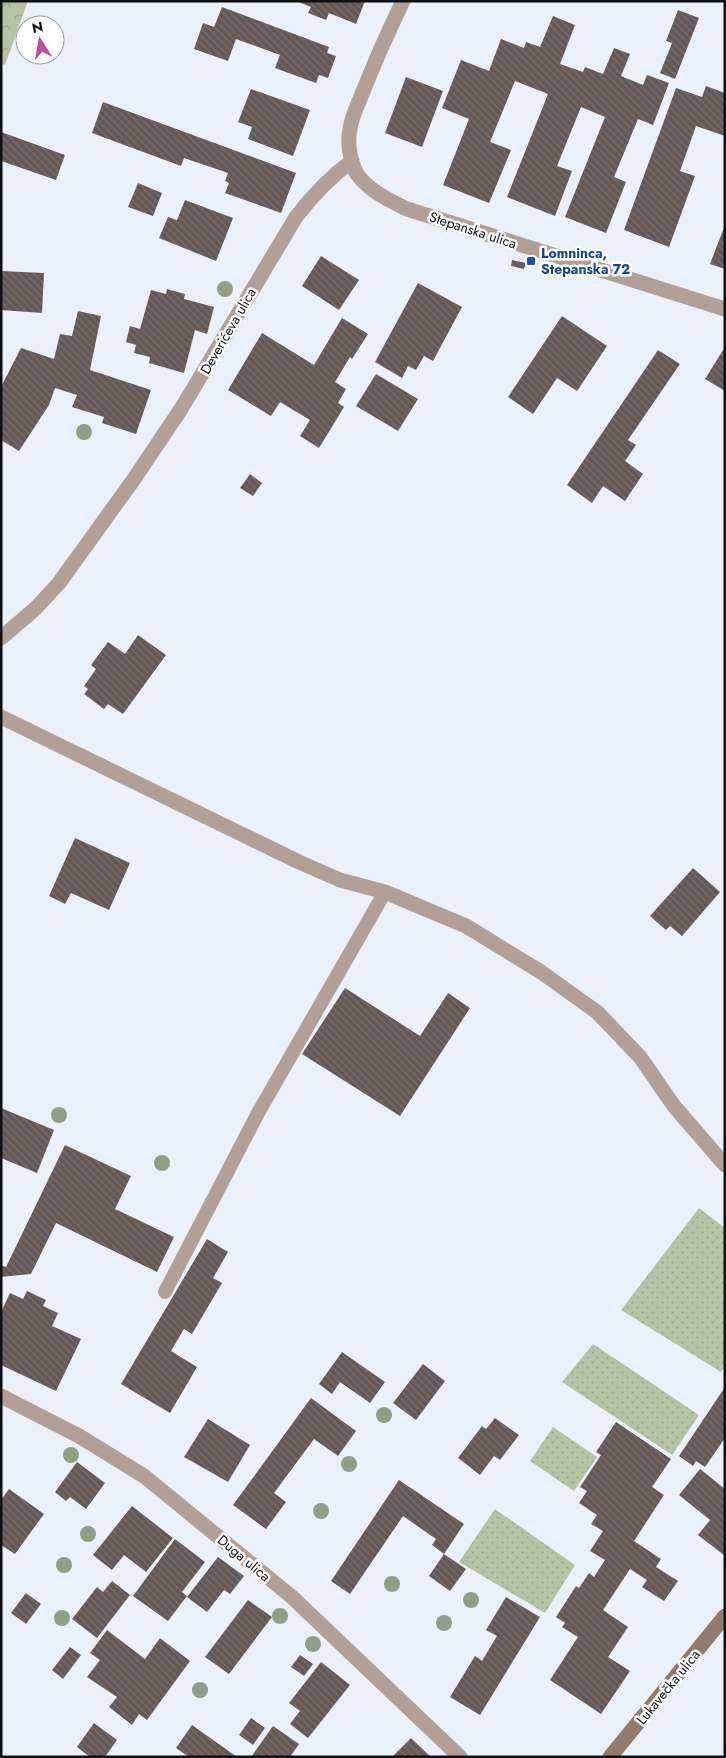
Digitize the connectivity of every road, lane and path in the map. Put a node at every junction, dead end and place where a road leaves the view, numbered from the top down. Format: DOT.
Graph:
graph roads {
  1 [pos="403,1"];
  2 [pos="352,161"];
  3 [pos="725,309"];
  4 [pos="1,638"];
  5 [pos="1,717"];
  6 [pos="385,892"];
  7 [pos="725,1165"];
  8 [pos="165,1292"];
  9 [pos="1,1396"];
  10 [pos="725,1616"];
  11 [pos="460,1757"];
  12 [pos="610,1757"];
  1 -- 2 [label="street"];
  2 -- 3 [label="street, Stepanska ulica"];
  2 -- 4 [label="street, Deverićeva ulica"];
  5 -- 6 [label="street"];
  6 -- 7 [label="street"];
  6 -- 8 [label="lane"];
  9 -- 11 [label="street, Duga ulica"];
  10 -- 12 [label="street, Lukavečka ulica"];
}
